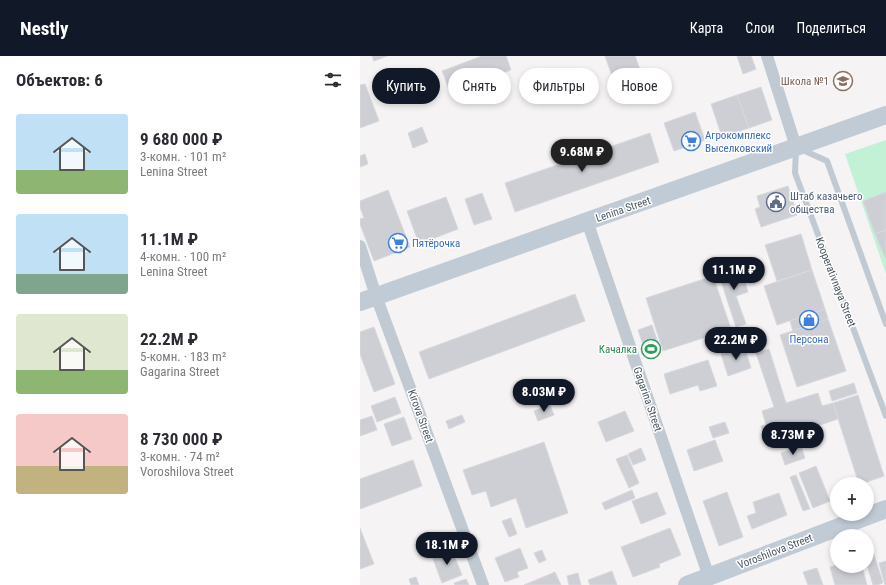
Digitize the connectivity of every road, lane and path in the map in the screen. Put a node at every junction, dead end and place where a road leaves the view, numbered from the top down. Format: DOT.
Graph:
graph roads {
  1 [pos="767,56"];
  2 [pos="886,115"];
  3 [pos="796,147"];
  4 [pos="587,221"];
  5 [pos="360,246"];
  6 [pos="368,299"];
  7 [pos="886,324"];
  8 [pos="886,416"];
  9 [pos="886,509"];
  10 [pos="709,577"];
  11 [pos="483,585"];
  12 [pos="687,585"];
  1 -- 3 [label="street, Kooperativnaya Street"];
  2 -- 3 [label="main road, Lenina Street"];
  3 -- 4 [label="main road, Lenina Street"];
  3 -- 7 [label="lane"];
  3 -- 8 [label="lane, Kooperativnaya Street"];
  4 -- 6 [label="main road, Lenina Street"];
  4 -- 10 [label="street, Gagarina Street"];
  5 -- 6 [label="street, Kirova Street"];
  6 -- 11 [label="street, Kirova Street"];
  9 -- 10 [label="main road, Voroshilova Street"];
  10 -- 12 [label="main road, Voroshilova Street"];
}
